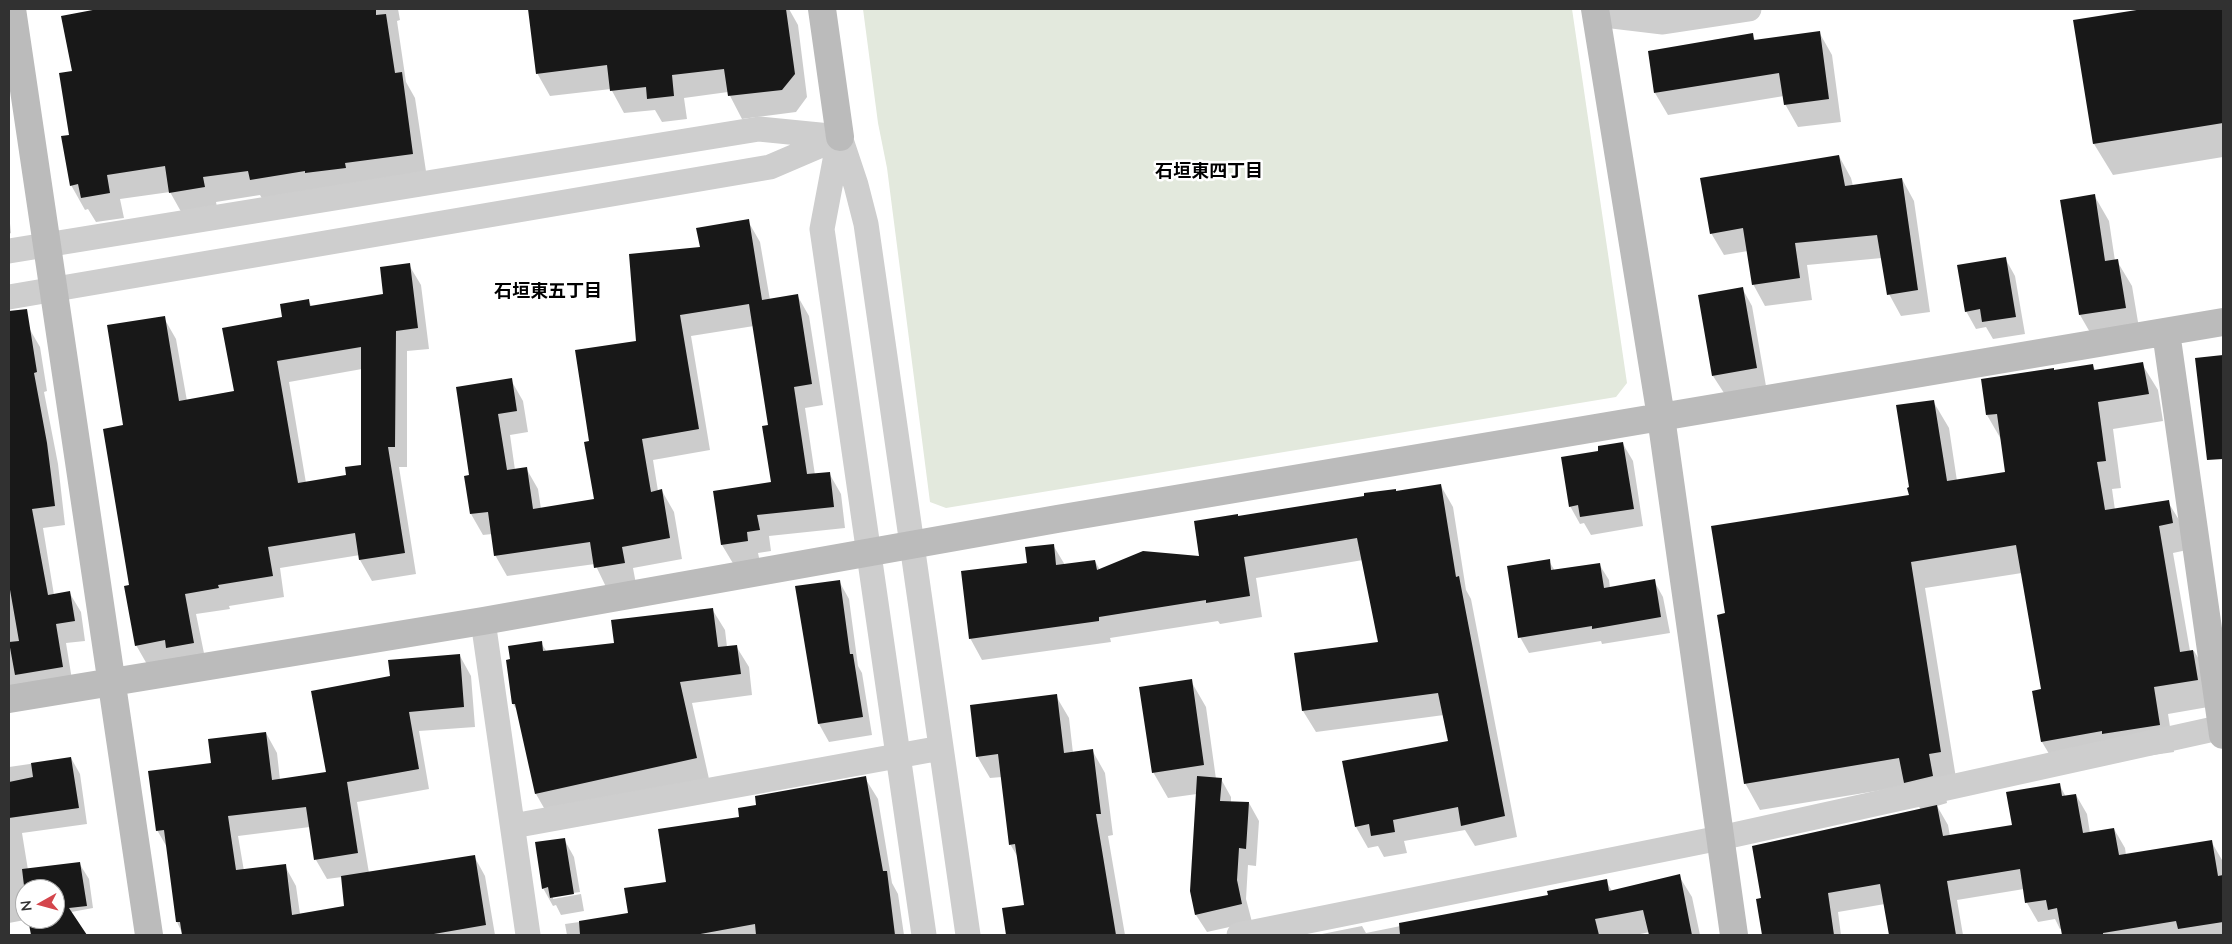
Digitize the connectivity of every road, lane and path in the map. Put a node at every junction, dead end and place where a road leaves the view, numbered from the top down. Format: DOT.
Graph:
graph roads {
  1 [pos="12,9"];
  2 [pos="822,9"];
  3 [pos="1749,9"];
  4 [pos="1599,10"];
  5 [pos="840,137"];
  6 [pos="46,244"];
  7 [pos="9,251"];
  8 [pos="53,290"];
  9 [pos="9,297"];
  10 [pos="2223,322"];
  11 [pos="2166,332"];
  12 [pos="1661,417"];
  13 [pos="912,545"];
  14 [pos="869,553"];
  15 [pos="483,621"];
  16 [pos="112,682"];
  17 [pos="9,698"];
  18 [pos="2223,730"];
  19 [pos="940,748"];
  20 [pos="899,755"];
  21 [pos="513,826"];
  22 [pos="1720,838"];
  23 [pos="149,935"];
  24 [pos="528,935"];
  25 [pos="924,935"];
  26 [pos="968,935"];
  27 [pos="1239,935"];
  28 [pos="1734,935"];
  1 -- 6 [label="street"];
  2 -- 5 [label="street"];
  3 -- 4 [label="street"];
  4 -- 12 [label="street"];
  5 -- 6 [label="street"];
  5 -- 8 [label="street"];
  5 -- 13 [label="street"];
  5 -- 14 [label="street"];
  6 -- 7 [label="street"];
  6 -- 8 [label="street"];
  8 -- 9 [label="street"];
  8 -- 16 [label="street"];
  10 -- 11 [label="street"];
  11 -- 12 [label="street"];
  11 -- 18 [label="street"];
  12 -- 13 [label="street"];
  12 -- 22 [label="street"];
  13 -- 14 [label="street"];
  13 -- 19 [label="street"];
  14 -- 15 [label="street"];
  14 -- 20 [label="street"];
  15 -- 16 [label="street"];
  15 -- 21 [label="street"];
  16 -- 17 [label="street"];
  16 -- 23 [label="street"];
  18 -- 22 [label="street"];
  19 -- 20 [label="street"];
  19 -- 26 [label="street"];
  20 -- 21 [label="street"];
  20 -- 25 [label="street"];
  21 -- 24 [label="street"];
  22 -- 27 [label="street"];
  22 -- 28 [label="street"];
}
